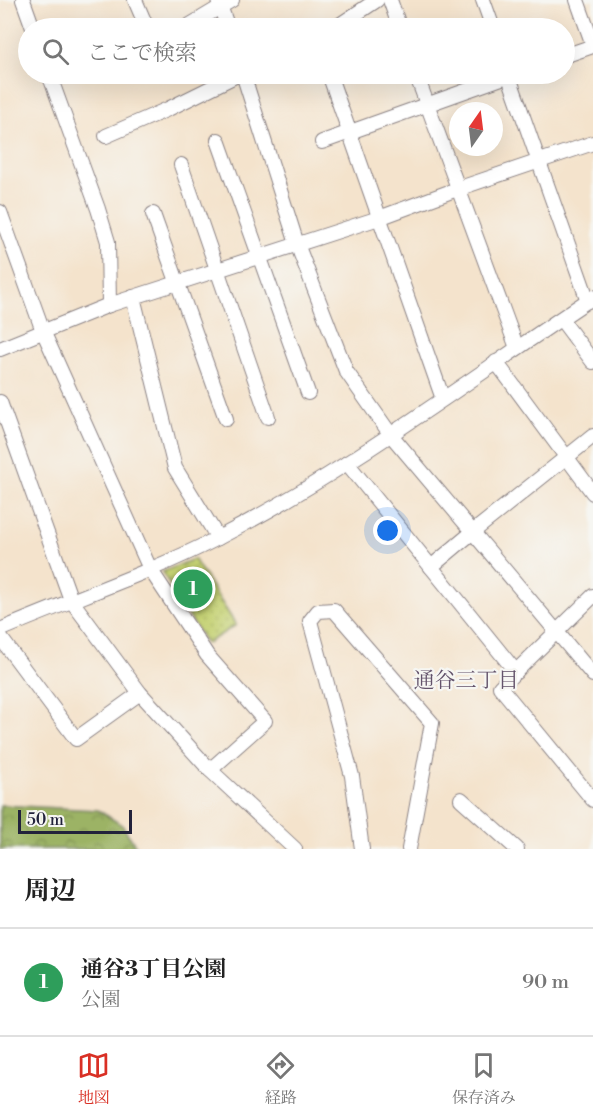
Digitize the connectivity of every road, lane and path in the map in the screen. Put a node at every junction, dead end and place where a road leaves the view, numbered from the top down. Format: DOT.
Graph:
graph roads {
  1 [pos="23,0"];
  2 [pos="135,0"];
  3 [pos="377,0"];
  4 [pos="390,0"];
  5 [pos="483,0"];
  6 [pos="577,0"];
  7 [pos="224,2"];
  8 [pos="29,18"];
  9 [pos="143,18"];
  10 [pos="200,18"];
  11 [pos="226,18"];
  12 [pos="350,18"];
  13 [pos="396,18"];
  14 [pos="489,18"];
  15 [pos="593,45"];
  16 [pos="575,52"];
  17 [pos="54,84"];
  18 [pos="225,84"];
  19 [pos="249,84"];
  20 [pos="333,84"];
  21 [pos="420,84"];
  22 [pos="484,84"];
  23 [pos="513,84"];
  24 [pos="428,105"];
  25 [pos="350,133"];
  26 [pos="106,136"];
  27 [pos="218,140"];
  28 [pos="322,142"];
  29 [pos="593,143"];
  30 [pos="540,161"];
  31 [pos="181,165"];
  32 [pos="460,188"];
  33 [pos="0,212"];
  34 [pos="153,214"];
  35 [pos="380,218"];
  36 [pos="297,244"];
  37 [pos="258,257"];
  38 [pos="218,270"];
  39 [pos="178,283"];
  40 [pos="133,297"];
  41 [pos="590,299"];
  42 [pos="110,305"];
  43 [pos="561,319"];
  44 [pos="43,331"];
  45 [pos="517,348"];
  46 [pos="0,349"];
  47 [pos="496,362"];
  48 [pos="593,362"];
  49 [pos="308,393"];
  50 [pos="443,399"];
  51 [pos="0,402"];
  52 [pos="268,417"];
  53 [pos="226,419"];
  54 [pos="391,435"];
  55 [pos="593,436"];
  56 [pos="566,458"];
  57 [pos="347,463"];
  58 [pos="593,493"];
  59 [pos="474,531"];
  60 [pos="218,537"];
  61 [pos="431,567"];
  62 [pos="150,569"];
  63 [pos="593,596"];
  64 [pos="71,600"];
  65 [pos="0,630"];
  66 [pos="557,631"];
  67 [pos="0,636"];
  68 [pos="516,672"];
  69 [pos="593,675"];
  70 [pos="140,693"];
  71 [pos="210,770"];
  72 [pos="462,799"];
  73 [pos="593,800"];
  74 [pos="295,849"];
  75 [pos="362,849"];
  76 [pos="410,849"];
  77 [pos="517,849"];
  1 -- 8 [label="street"];
  2 -- 9 [label="street"];
  3 -- 12 [label="street"];
  4 -- 13 [label="street"];
  5 -- 14 [label="street"];
  6 -- 15 [label="street"];
  7 -- 10 [label="street"];
  7 -- 11 [label="street"];
  15 -- 16 [label="street"];
  17 -- 42 [label="street"];
  18 -- 26 [label="street"];
  19 -- 36 [label="street"];
  20 -- 25 [label="street"];
  21 -- 24 [label="street"];
  22 -- 24 [label="street"];
  23 -- 30 [label="street"];
  24 -- 25 [label="street"];
  24 -- 32 [label="street"];
  25 -- 28 [label="street"];
  25 -- 35 [label="street"];
  27 -- 37 [label="street"];
  29 -- 30 [label="street"];
  30 -- 32 [label="street"];
  30 -- 41 [label="street"];
  31 -- 38 [label="street"];
  32 -- 35 [label="street"];
  32 -- 45 [label="street"];
  33 -- 44 [label="street"];
  34 -- 39 [label="street"];
  35 -- 36 [label="street"];
  35 -- 50 [label="street"];
  36 -- 37 [label="street"];
  36 -- 54 [label="street"];
  37 -- 38 [label="street"];
  37 -- 49 [label="street"];
  38 -- 39 [label="street"];
  38 -- 52 [label="street"];
  39 -- 40 [label="street"];
  39 -- 53 [label="street"];
  40 -- 42 [label="street"];
  40 -- 60 [label="street"];
  41 -- 43 [label="street"];
  42 -- 44 [label="street"];
  43 -- 45 [label="street"];
  43 -- 48 [label="street"];
  44 -- 46 [label="street"];
  44 -- 62 [label="street"];
  45 -- 47 [label="street"];
  47 -- 50 [label="street"];
  47 -- 56 [label="street"];
  50 -- 54 [label="street"];
  51 -- 64 [label="street"];
  54 -- 57 [label="street"];
  54 -- 59 [label="street"];
  55 -- 56 [label="street"];
  56 -- 58 [label="street"];
  56 -- 59 [label="street"];
  57 -- 60 [label="street"];
  57 -- 61 [label="street"];
  59 -- 61 [label="street"];
  59 -- 66 [label="street"];
  60 -- 62 [label="street"];
  61 -- 68 [label="street"];
  62 -- 64 [label="street"];
  62 -- 71 [label="street"];
  63 -- 66 [label="street"];
  64 -- 65 [label="street"];
  64 -- 70 [label="street"];
  66 -- 68 [label="street"];
  66 -- 69 [label="street"];
  67 -- 70 [label="street"];
  68 -- 73 [label="street"];
  70 -- 71 [label="street"];
  71 -- 74 [label="street"];
  72 -- 77 [label="street"];
  75 -- 76 [label="street"];
}
